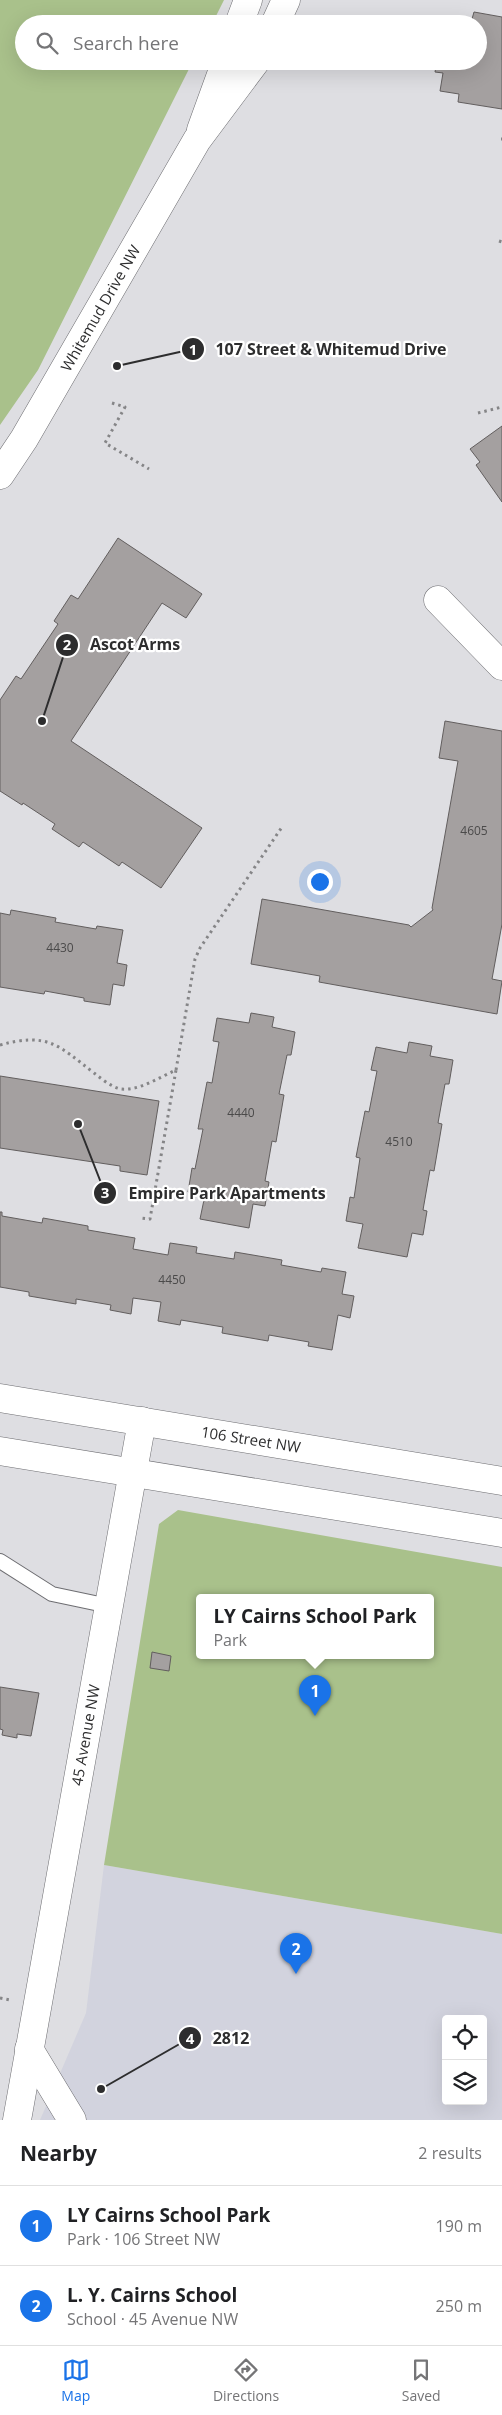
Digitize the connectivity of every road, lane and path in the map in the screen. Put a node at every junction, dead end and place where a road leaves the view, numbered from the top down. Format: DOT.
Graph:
graph roads {
  1 [pos="248,0"];
  2 [pos="286,0"];
  3 [pos="242,15"];
  4 [pos="279,15"];
  5 [pos="223,70"];
  6 [pos="249,70"];
  7 [pos="197,140"];
  8 [pos="112,403"];
  9 [pos="502,407"];
  10 [pos="478,413"];
  11 [pos="150,469"];
  12 [pos="0,475"];
  13 [pos="438,600"];
  14 [pos="502,666"];
  15 [pos="282,827"];
  16 [pos="0,1046"];
  17 [pos="176,1070"];
  18 [pos="141,1218"];
  19 [pos="0,1398"];
  20 [pos="142,1421"];
  21 [pos="0,1450"];
  22 [pos="133,1473"];
  23 [pos="502,1481"];
  24 [pos="502,1532"];
  25 [pos="0,1561"];
  26 [pos="109,1606"];
  27 [pos="29,2049"];
  28 [pos="16,2120"];
  29 [pos="72,2120"];
  1 -- 3 [label="street"];
  2 -- 4 [label="street"];
  5 -- 7 [label="street, Whitemud Drive NW"];
  6 -- 7 [label="street, Whitemud Drive NW"];
  7 -- 12 [label="street, Whitemud Drive NW"];
  8 -- 11 [label="path"];
  9 -- 10 [label="path"];
  13 -- 14 [label="street"];
  15 -- 17 [label="path"];
  16 -- 17 [label="path"];
  17 -- 18 [label="path"];
  19 -- 20 [label="street, 106 Street NW"];
  20 -- 22 [label="street, 45 Avenue NW"];
  20 -- 23 [label="street, 106 Street NW"];
  21 -- 22 [label="street"];
  22 -- 24 [label="street"];
  22 -- 26 [label="street, 45 Avenue NW"];
  25 -- 26 [label="lane"];
  26 -- 27 [label="street, 45 Avenue NW"];
  27 -- 28 [label="street, 45 Avenue NW"];
  27 -- 29 [label="street"];
}
